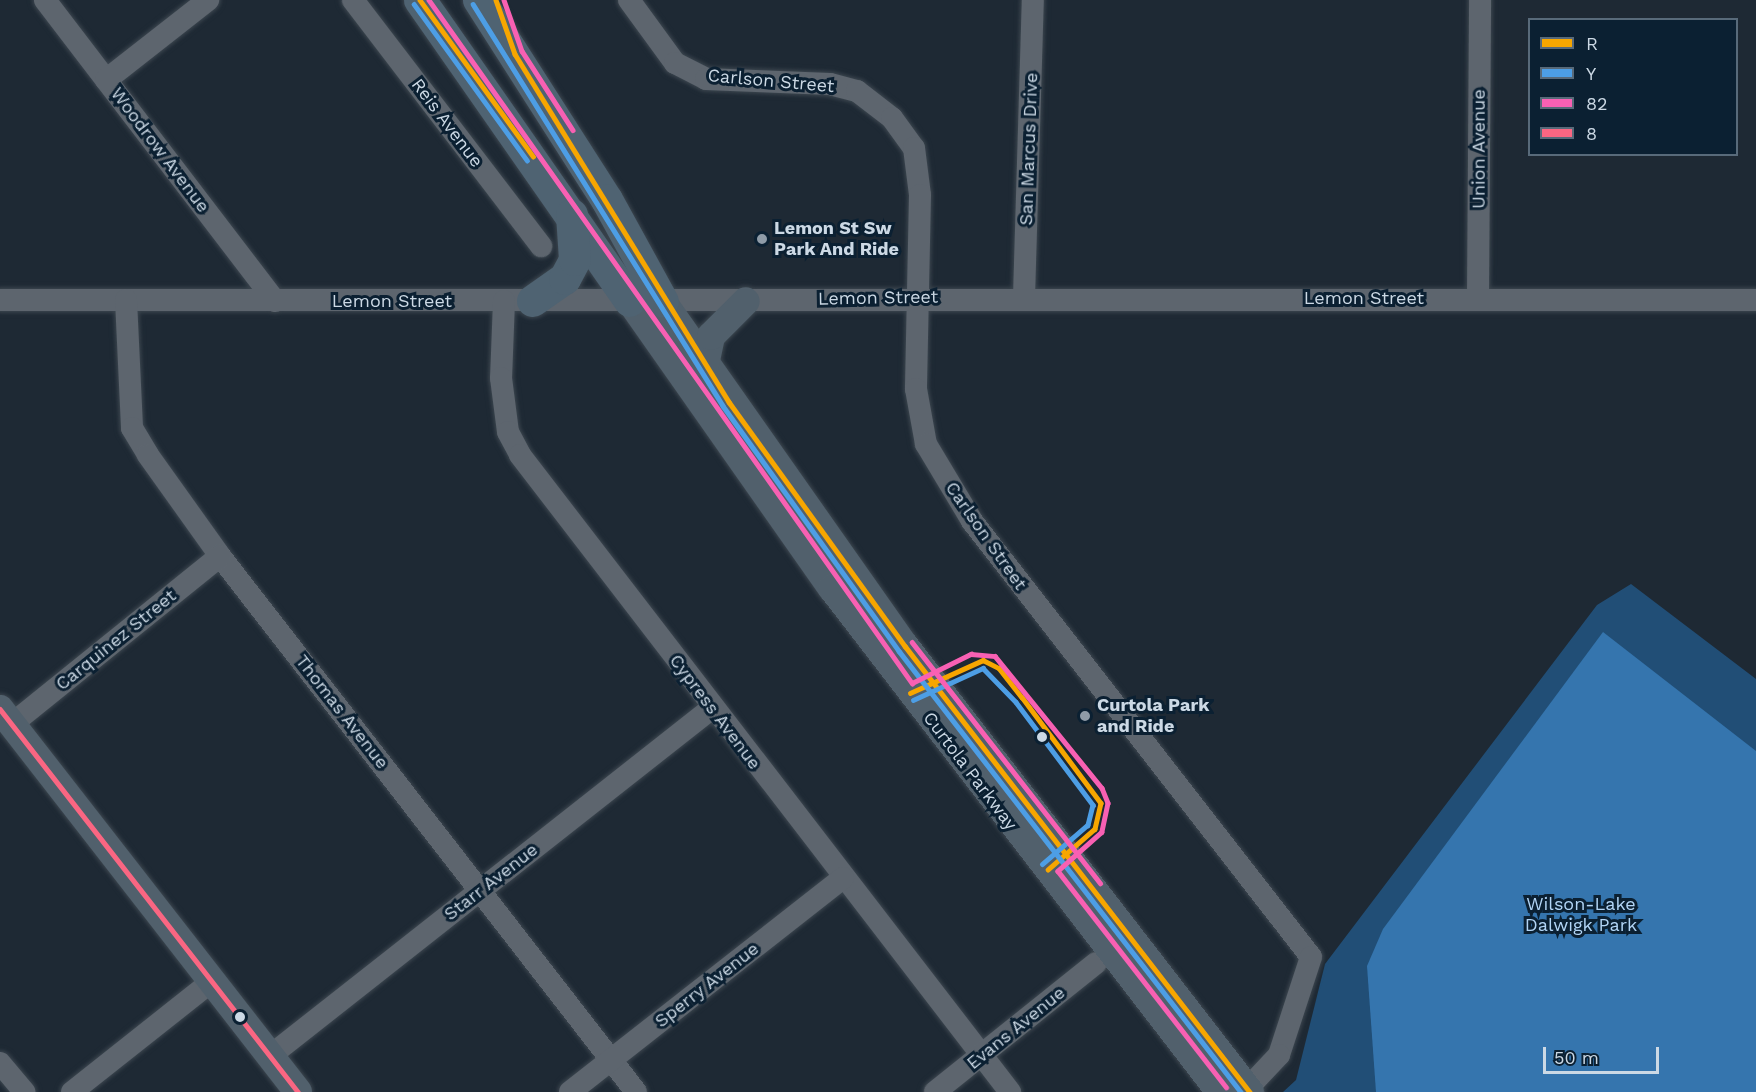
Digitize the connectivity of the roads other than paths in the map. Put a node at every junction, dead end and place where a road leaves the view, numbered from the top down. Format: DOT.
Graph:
graph roads {
  1 [pos="45,0"];
  2 [pos="208,0"];
  3 [pos="353,0"];
  4 [pos="402,0"];
  5 [pos="420,0"];
  6 [pos="479,0"];
  7 [pos="496,0"];
  8 [pos="629,0"];
  9 [pos="1033,0"];
  10 [pos="1480,0"];
  11 [pos="458,54"];
  12 [pos="515,54"];
  13 [pos="106,80"];
  14 [pos="572,214"];
  15 [pos="540,246"];
  16 [pos="1024,297"];
  17 [pos="919,298"];
  18 [pos="1478,299"];
  19 [pos="0,300"];
  20 [pos="126,300"];
  21 [pos="275,300"];
  22 [pos="1756,300"];
  23 [pos="519,301"];
  24 [pos="630,301"];
  25 [pos="746,301"];
  26 [pos="663,302"];
  27 [pos="705,365"];
  28 [pos="220,556"];
  29 [pos="712,708"];
  30 [pos="6,716"];
  31 [pos="843,878"];
  32 [pos="482,890"];
  33 [pos="1096,963"];
  34 [pos="212,981"];
  35 [pos="270,1056"];
  36 [pos="982,1056"];
  37 [pos="612,1060"];
  38 [pos="0,1063"];
  39 [pos="1239,1091"];
  40 [pos="24,1092"];
  41 [pos="72,1092"];
  42 [pos="298,1092"];
  43 [pos="570,1092"];
  44 [pos="636,1092"];
  45 [pos="935,1092"];
  46 [pos="1010,1092"];
  1 -- 13 [label="street, Woodrow Avenue"];
  2 -- 13 [label="street"];
  3 -- 15 [label="street, Reis Avenue"];
  4 -- 11 [label="highway"];
  5 -- 11 [label="highway, Curtola Parkway"];
  6 -- 12 [label="highway, Curtola Parkway"];
  7 -- 12 [label="highway"];
  8 -- 17 [label="street, Carlson Street"];
  9 -- 16 [label="street, San Marcus Drive"];
  10 -- 18 [label="street, Union Avenue"];
  11 -- 14 [label="highway, Curtola Parkway"];
  12 -- 26 [label="highway, Curtola Parkway"];
  13 -- 21 [label="street, Woodrow Avenue"];
  14 -- 23 [label="highway"];
  14 -- 24 [label="highway, Curtola Parkway"];
  16 -- 17 [label="street, Lemon Street"];
  16 -- 18 [label="street, Lemon Street"];
  17 -- 25 [label="street, Lemon Street"];
  17 -- 39 [label="street, Carlson Street"];
  18 -- 22 [label="street, Lemon Street"];
  19 -- 20 [label="street, Lemon Street"];
  20 -- 21 [label="street, Lemon Street"];
  20 -- 28 [label="street, Thomas Avenue"];
  21 -- 23 [label="street, Lemon Street"];
  23 -- 24 [label="street, Lemon Street"];
  23 -- 29 [label="street, Cypress Avenue"];
  24 -- 26 [label="street, Lemon Street"];
  24 -- 39 [label="main road, Curtola Parkway"];
  25 -- 26 [label="street, Lemon Street"];
  25 -- 27 [label="main road"];
  26 -- 27 [label="main road, Curtola Parkway"];
  27 -- 39 [label="main road, Curtola Parkway"];
  28 -- 30 [label="street, Carquinez Street"];
  28 -- 32 [label="street, Thomas Avenue"];
  29 -- 31 [label="street, Cypress Avenue"];
  29 -- 32 [label="street, Starr Avenue"];
  30 -- 34 [label="main road"];
  31 -- 36 [label="street, Cypress Avenue"];
  31 -- 37 [label="street, Sperry Avenue"];
  32 -- 35 [label="street, Starr Avenue"];
  32 -- 37 [label="street, Thomas Avenue"];
  33 -- 36 [label="street, Evans Avenue"];
  34 -- 35 [label="main road"];
  34 -- 41 [label="street"];
  35 -- 42 [label="main road"];
  36 -- 45 [label="street, Evans Avenue"];
  36 -- 46 [label="street, Cypress Avenue"];
  37 -- 43 [label="street, Sperry Avenue"];
  37 -- 44 [label="street, Thomas Avenue"];
  38 -- 40 [label="street"];
}
